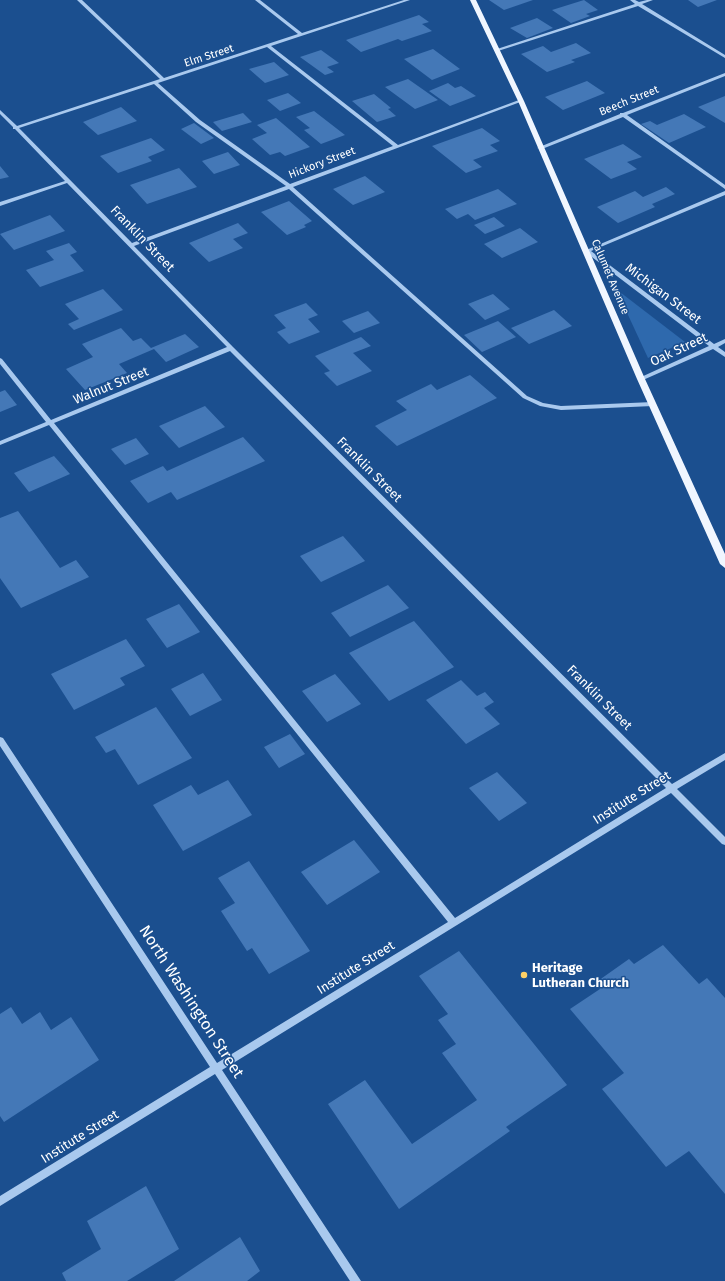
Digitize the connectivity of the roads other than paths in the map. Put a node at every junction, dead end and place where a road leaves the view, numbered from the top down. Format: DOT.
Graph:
graph roads {
  1 [pos="79,0"];
  2 [pos="257,0"];
  3 [pos="408,0"];
  4 [pos="473,0"];
  5 [pos="632,0"];
  6 [pos="651,0"];
  7 [pos="639,4"];
  8 [pos="301,35"];
  9 [pos="268,46"];
  10 [pos="496,50"];
  11 [pos="725,57"];
  12 [pos="725,74"];
  13 [pos="164,80"];
  14 [pos="155,83"];
  15 [pos="521,101"];
  16 [pos="0,111"];
  17 [pos="622,114"];
  18 [pos="16,128"];
  19 [pos="396,146"];
  20 [pos="540,148"];
  21 [pos="69,181"];
  22 [pos="289,186"];
  23 [pos="725,187"];
  24 [pos="725,193"];
  25 [pos="0,204"];
  26 [pos="131,245"];
  27 [pos="587,251"];
  28 [pos="725,341"];
  29 [pos="714,346"];
  30 [pos="231,348"];
  31 [pos="725,355"];
  32 [pos="0,360"];
  33 [pos="641,380"];
  34 [pos="653,404"];
  35 [pos="51,422"];
  36 [pos="0,443"];
  37 [pos="725,564"];
  38 [pos="0,740"];
  39 [pos="725,756"];
  40 [pos="672,789"];
  41 [pos="725,842"];
  42 [pos="454,923"];
  43 [pos="217,1068"];
  44 [pos="0,1201"];
  45 [pos="356,1281"];
  1 -- 13 [label="street"];
  2 -- 8 [label="street"];
  3 -- 8 [label="street, Elm Street"];
  4 -- 10 [label="main road, Calumet Avenue"];
  5 -- 7 [label="street"];
  6 -- 7 [label="street"];
  7 -- 10 [label="street"];
  7 -- 11 [label="street"];
  8 -- 9 [label="street, Elm Street"];
  9 -- 13 [label="street, Elm Street"];
  9 -- 19 [label="street"];
  10 -- 15 [label="main road, Calumet Avenue"];
  12 -- 17 [label="street, Beech Street"];
  13 -- 14 [label="street, Elm Street"];
  14 -- 18 [label="street, Elm Street"];
  14 -- 22 [label="street"];
  15 -- 19 [label="street, Hickory Street"];
  15 -- 20 [label="main road, Calumet Avenue"];
  16 -- 18 [label="street, Franklin Street"];
  17 -- 20 [label="street, Beech Street"];
  17 -- 23 [label="street"];
  18 -- 21 [label="street, Franklin Street"];
  19 -- 22 [label="street, Hickory Street"];
  20 -- 27 [label="main road, Calumet Avenue"];
  21 -- 25 [label="street"];
  21 -- 26 [label="street, Franklin Street"];
  22 -- 26 [label="street, Hickory Street"];
  22 -- 34 [label="street"];
  24 -- 27 [label="street"];
  26 -- 30 [label="street, Franklin Street"];
  27 -- 29 [label="street, Michigan Street"];
  27 -- 33 [label="main road, Calumet Avenue"];
  28 -- 29 [label="street, Oak Street"];
  29 -- 31 [label="street, Michigan Street"];
  29 -- 33 [label="street, Oak Street"];
  30 -- 35 [label="street, Walnut Street"];
  30 -- 40 [label="street, Franklin Street"];
  32 -- 35 [label="street"];
  33 -- 34 [label="main road, Calumet Avenue"];
  34 -- 37 [label="main road, Calumet Avenue"];
  35 -- 36 [label="street, Walnut Street"];
  35 -- 42 [label="street"];
  38 -- 43 [label="street, North Washington Street"];
  39 -- 40 [label="street, Institute Street"];
  40 -- 41 [label="street, Franklin Street"];
  40 -- 42 [label="street, Institute Street"];
  42 -- 43 [label="street, Institute Street"];
  43 -- 44 [label="street, Institute Street"];
  43 -- 45 [label="street, North Washington Street"];
}
